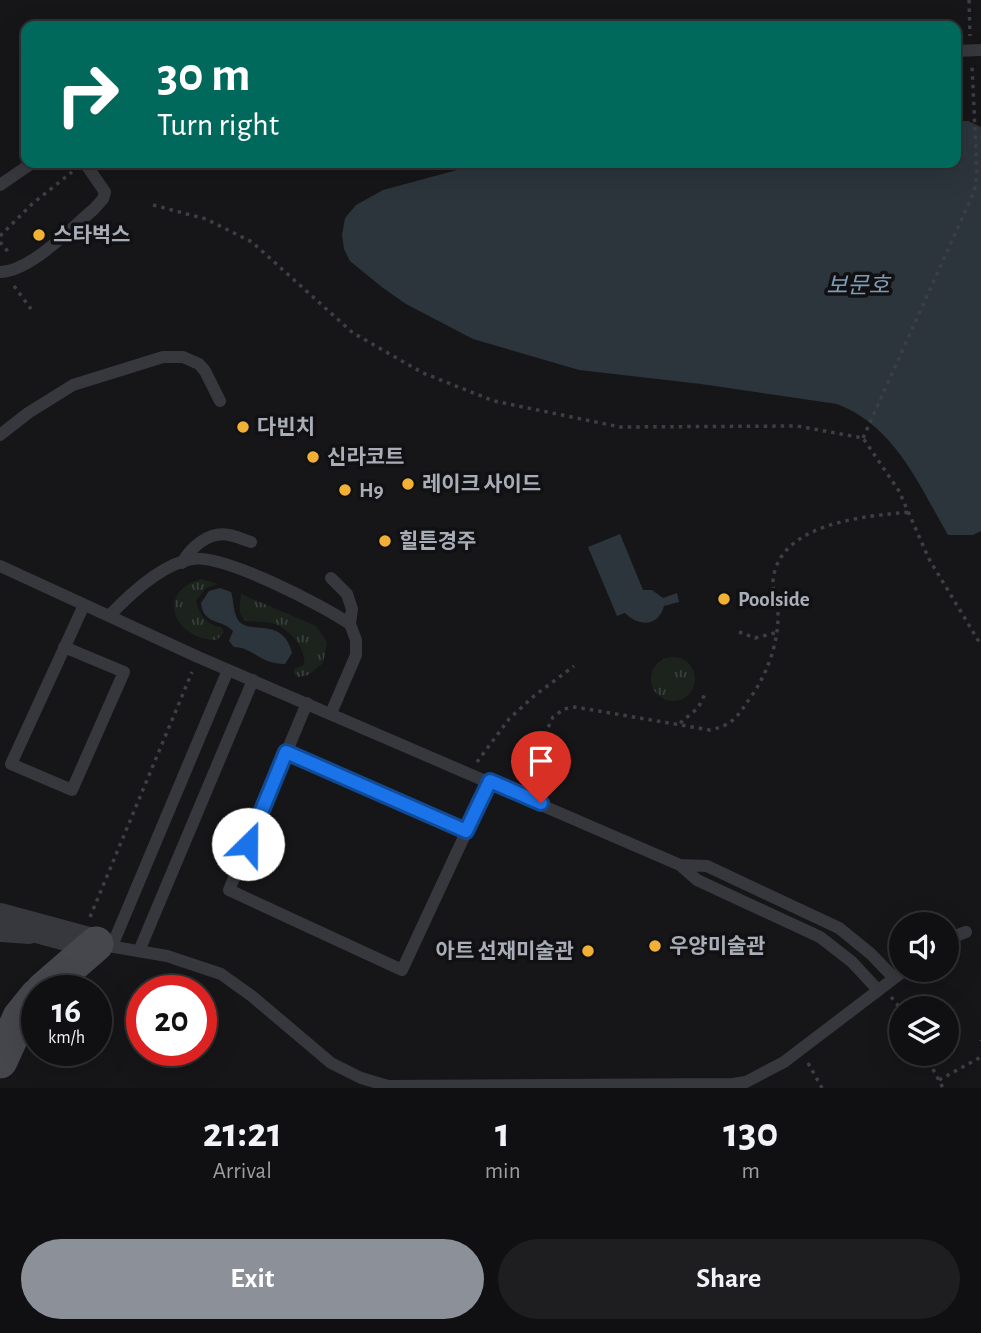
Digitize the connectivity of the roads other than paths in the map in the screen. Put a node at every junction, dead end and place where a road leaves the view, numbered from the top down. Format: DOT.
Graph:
graph roads {
  1 [pos="981,50"];
  2 [pos="961,51"];
  3 [pos="25,168"];
  4 [pos="89,168"];
  5 [pos="0,185"];
  6 [pos="0,272"];
  7 [pos="220,401"];
  8 [pos="0,435"];
  9 [pos="251,542"];
  10 [pos="182,563"];
  11 [pos="1,569"];
  12 [pos="331,579"];
  13 [pos="84,605"];
  14 [pos="109,616"];
  15 [pos="349,624"];
  16 [pos="64,647"];
  17 [pos="228,670"];
  18 [pos="253,680"];
  19 [pos="307,703"];
  20 [pos="331,713"];
  21 [pos="286,752"];
  22 [pos="490,781"];
  23 [pos="466,831"];
  24 [pos="680,864"];
  25 [pos="0,918"];
  26 [pos="967,932"];
  27 [pos="959,935"];
  28 [pos="0,936"];
  29 [pos="96,943"];
  30 [pos="139,951"];
  31 [pos="889,973"];
  32 [pos="60,975"];
  33 [pos="889,982"];
  34 [pos="878,990"];
  35 [pos="21,1016"];
  36 [pos="0,1061"];
  1 -- 2 [label="lane"];
  3 -- 5 [label="lane"];
  4 -- 6 [label="lane"];
  7 -- 8 [label="lane"];
  9 -- 10 [label="lane"];
  10 -- 14 [label="lane"];
  10 -- 15 [label="lane"];
  11 -- 13 [label="lane"];
  12 -- 15 [label="lane"];
  13 -- 14 [label="lane"];
  13 -- 16 [label="lane"];
  14 -- 17 [label="lane"];
  15 -- 20 [label="lane"];
  16 -- 16 [label="lane"];
  17 -- 18 [label="lane"];
  17 -- 29 [label="lane"];
  18 -- 19 [label="lane"];
  18 -- 30 [label="lane"];
  19 -- 20 [label="lane"];
  19 -- 21 [label="lane"];
  20 -- 22 [label="lane"];
  21 -- 23 [label="lane"];
  21 -- 23 [label="lane"];
  22 -- 23 [label="lane"];
  22 -- 24 [label="lane"];
  24 -- 31 [label="lane"];
  24 -- 34 [label="lane"];
  25 -- 29 [label="street"];
  26 -- 27 [label="lane"];
  28 -- 29 [label="lane"];
  29 -- 30 [label="lane"];
  29 -- 32 [label="main road"];
  30 -- 34 [label="lane"];
  33 -- 34 [label="lane"];
  35 -- 36 [label="main road"];
}
